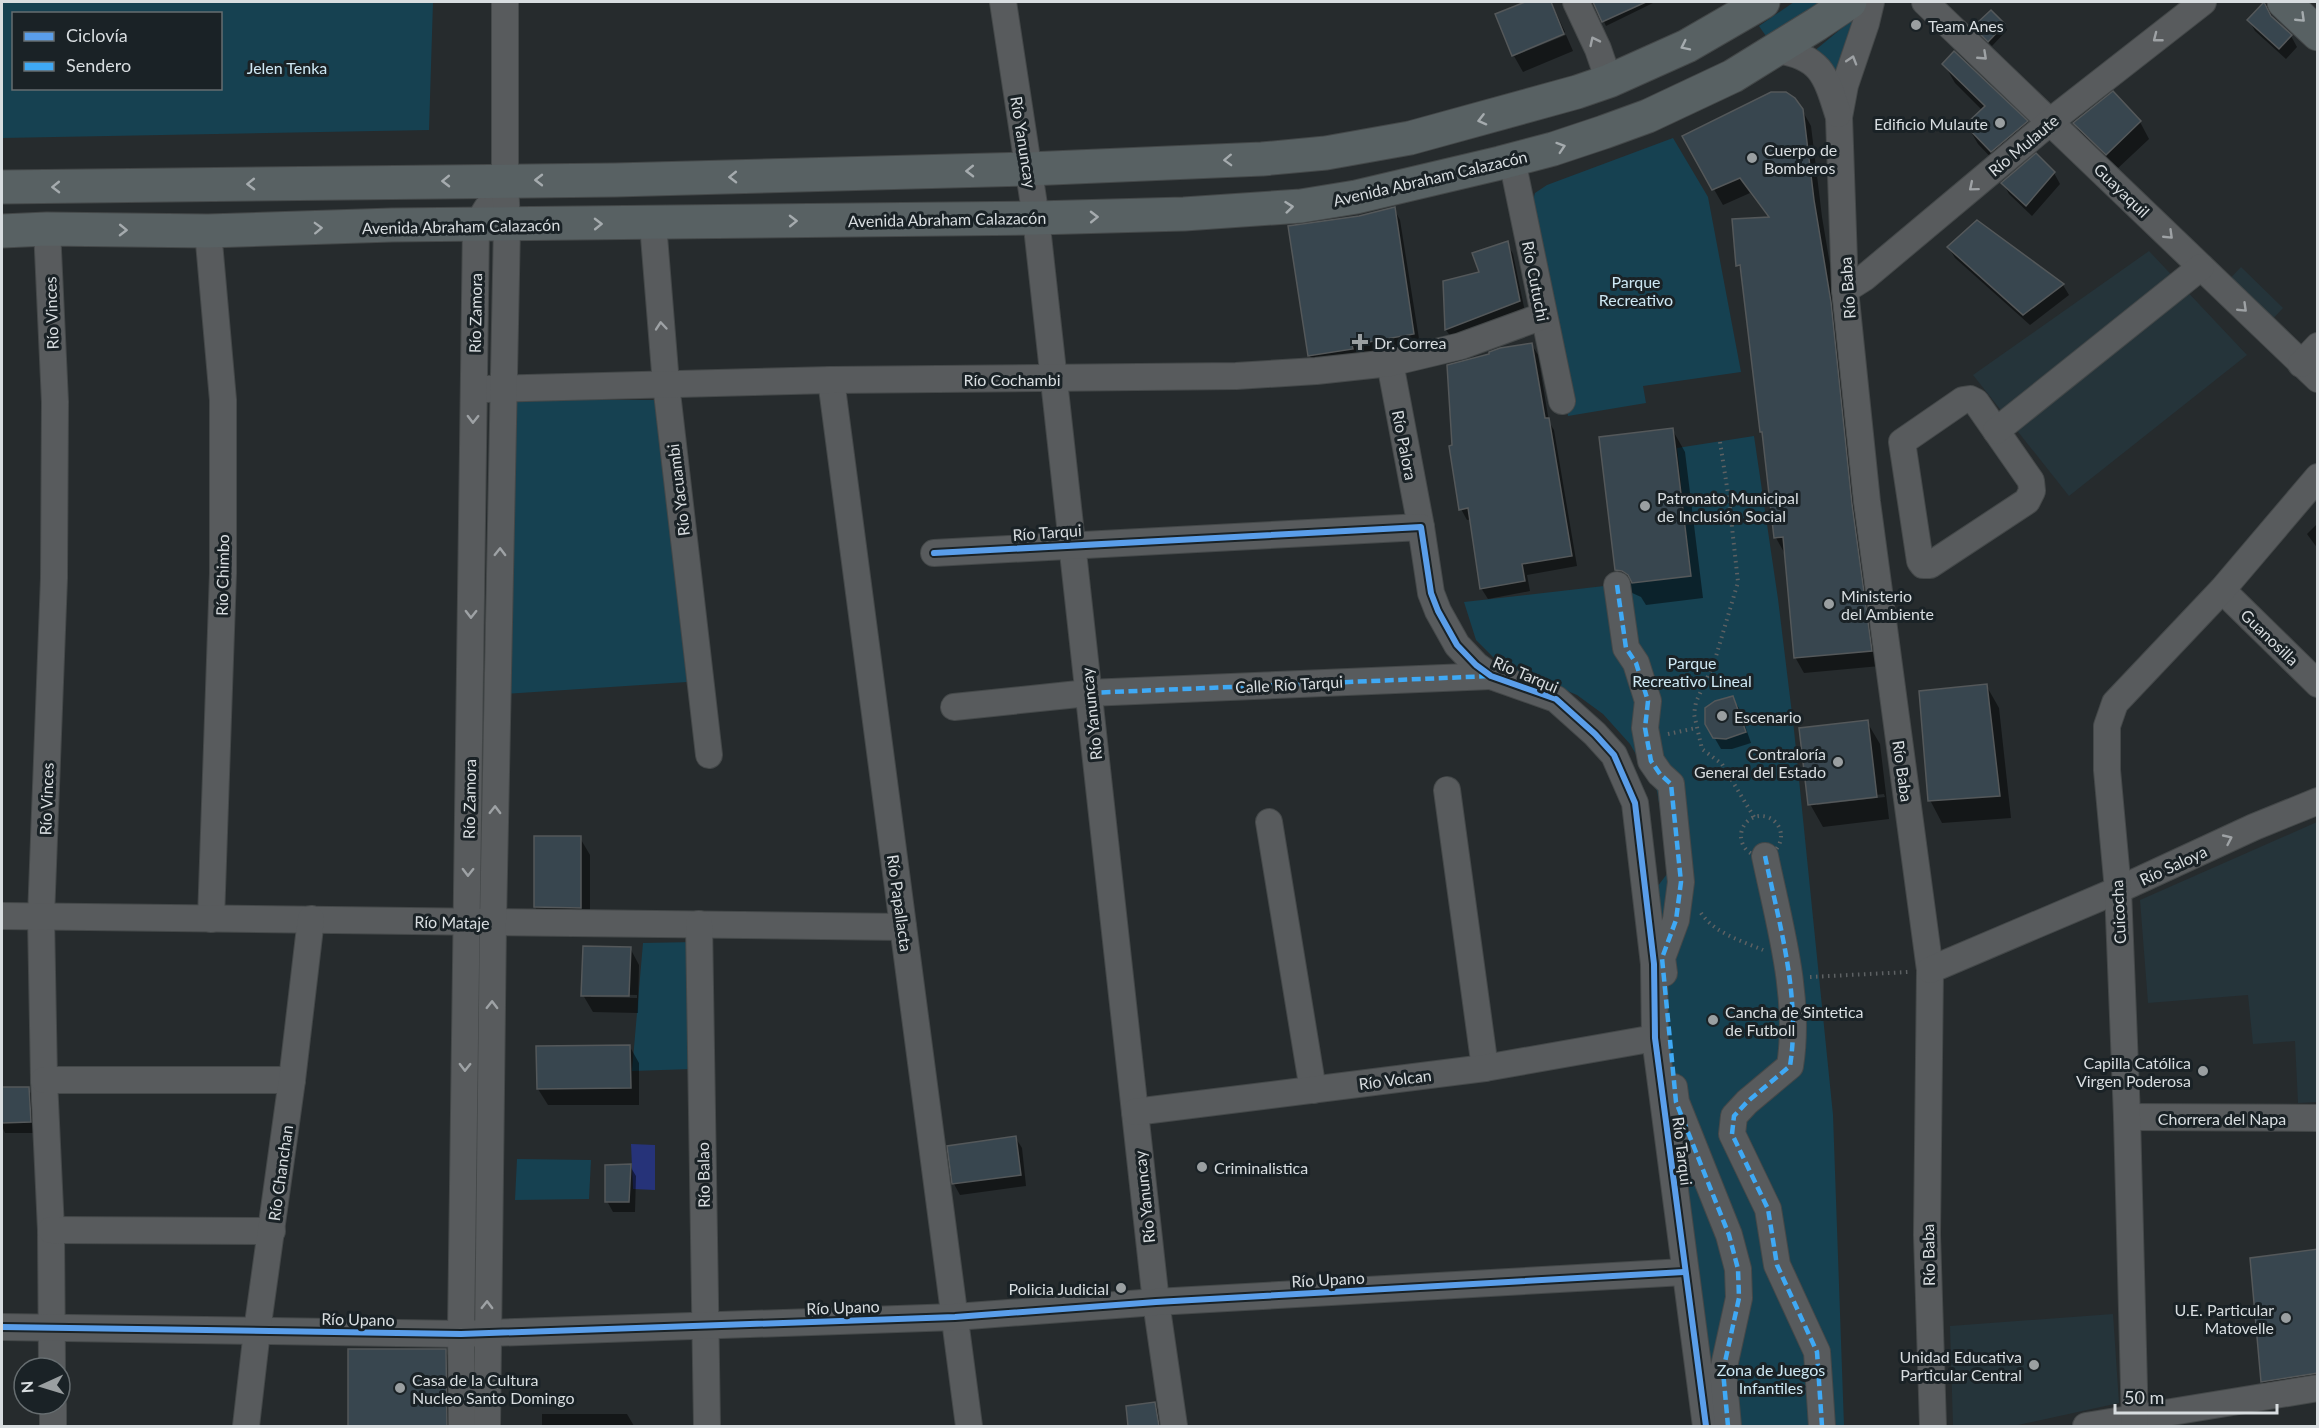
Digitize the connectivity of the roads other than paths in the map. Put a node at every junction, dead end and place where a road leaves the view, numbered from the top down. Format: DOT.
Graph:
graph roads {
  1 [pos="505,2"];
  2 [pos="1003,2"];
  3 [pos="1576,2"];
  4 [pos="1850,2"];
  5 [pos="1871,2"];
  6 [pos="1926,2"];
  7 [pos="2203,2"];
  8 [pos="2284,2"];
  9 [pos="1750,10"];
  10 [pos="2318,34"];
  11 [pos="1768,55"];
  12 [pos="1609,81"];
  13 [pos="1839,117"];
  14 [pos="2052,122"];
  15 [pos="1512,160"];
  16 [pos="1028,169"];
  17 [pos="505,180"];
  18 [pos="2,187"];
  19 [pos="1036,218"];
  20 [pos="653,224"];
  21 [pos="492,226"];
  22 [pos="47,229"];
  23 [pos="2,231"];
  24 [pos="208,231"];
  25 [pos="2201,267"];
  26 [pos="1845,290"];
  27 [pos="1543,316"];
  28 [pos="1390,363"];
  29 [pos="2312,363"];
  30 [pos="1054,379"];
  31 [pos="831,380"];
  32 [pos="666,384"];
  33 [pos="503,388"];
  34 [pos="474,389"];
  35 [pos="1562,401"];
  36 [pos="1996,431"];
  37 [pos="2318,477"];
  38 [pos="1421,526"];
  39 [pos="1072,544"];
  40 [pos="934,553"];
  41 [pos="1617,585"];
  42 [pos="2222,590"];
  43 [pos="1491,675"];
  44 [pos="2318,684"];
  45 [pos="1088,693"];
  46 [pos="954,707"];
  47 [pos="709,755"];
  48 [pos="1447,790"];
  49 [pos="2318,801"];
  50 [pos="1269,822"];
  51 [pos="1766,856"];
  52 [pos="2118,890"];
  53 [pos="2,916"];
  54 [pos="41,917"];
  55 [pos="211,919"];
  56 [pos="310,919"];
  57 [pos="468,922"];
  58 [pos="493,922"];
  59 [pos="699,924"];
  60 [pos="903,927"];
  61 [pos="1929,970"];
  62 [pos="1655,1038"];
  63 [pos="1485,1068"];
  64 [pos="45,1080"];
  65 [pos="292,1080"];
  66 [pos="1313,1090"];
  67 [pos="1135,1112"];
  68 [pos="2127,1117"];
  69 [pos="2318,1118"];
  70 [pos="51,1230"];
  71 [pos="272,1231"];
  72 [pos="1684,1272"];
  73 [pos="1156,1302"];
  74 [pos="955,1317"];
  75 [pos="705,1325"];
  76 [pos="52,1326"];
  77 [pos="2,1327"];
  78 [pos="257,1331"];
  79 [pos="487,1333"];
  80 [pos="461,1334"];
  81 [pos="52,1356"];
  82 [pos="2318,1388"];
  83 [pos="2135,1422"];
  84 [pos="246,1426"];
  85 [pos="462,1426"];
  86 [pos="487,1426"];
  87 [pos="707,1426"];
  88 [pos="969,1426"];
  89 [pos="1174,1426"];
  90 [pos="1706,1426"];
  91 [pos="1728,1426"];
  92 [pos="1822,1426"];
  93 [pos="1933,1426"];
  94 [pos="2086,1426"];
  1 -- 17 [label="street, Río Zamora"];
  2 -- 16 [label="street, Río Yanuncay"];
  12 -- 3 [label="street, one-way"];
  4 -- 11 [label="main road, Avenida Abraham Calazacón"];
  13 -- 5 [label="street, Río Baba, one-way"];
  6 -- 14 [label="street, Guayaquil, one-way"];
  7 -- 14 [label="street, Río Mulaute, one-way"];
  8 -- 10 [label="main road, one-way"];
  9 -- 11 [label="main road"];
  9 -- 12 [label="main road, one-way"];
  11 -- 13 [label="street, Río Baba"];
  15 -- 11 [label="main road, Avenida Abraham Calazacón, one-way"];
  12 -- 16 [label="main road, one-way"];
  13 -- 26 [label="street, Río Baba"];
  14 -- 25 [label="street, Guayaquil, one-way"];
  14 -- 26 [label="street, Río Mulaute, one-way"];
  19 -- 15 [label="main road, Avenida Abraham Calazacón, one-way"];
  15 -- 27 [label="street, Río Cutuchi"];
  16 -- 17 [label="main road, one-way"];
  16 -- 19 [label="street, Río Yanuncay"];
  17 -- 18 [label="main road, one-way"];
  17 -- 21 [label="street, Río Zamora"];
  20 -- 19 [label="main road, Avenida Abraham Calazacón, one-way"];
  19 -- 30 [label="street, Río Yanuncay"];
  21 -- 20 [label="main road, Avenida Abraham Calazacón, one-way"];
  32 -- 20 [label="street, Río Yacuambi, one-way"];
  24 -- 21 [label="main road, Avenida Abraham Calazacón, one-way"];
  21 -- 33 [label="street, Río Zamora"];
  21 -- 34 [label="street, Río Zamora"];
  22 -- 23 [label="main road, Avenida Abraham Calazacón"];
  22 -- 24 [label="main road, Avenida Abraham Calazacón, one-way"];
  22 -- 54 [label="street, Río Vinces"];
  24 -- 55 [label="street, Río Chimbo"];
  25 -- 29 [label="street, Guayaquil, one-way"];
  25 -- 36 [label="street"];
  26 -- 61 [label="street, Río Baba"];
  27 -- 28 [label="street, Río Cochambi"];
  27 -- 35 [label="street, Río Cutuchi"];
  28 -- 30 [label="street, Río Cochambi"];
  28 -- 38 [label="street, Río Palora"];
  30 -- 31 [label="street, Río Cochambi"];
  30 -- 39 [label="street, Río Yanuncay"];
  31 -- 32 [label="street, Río Cochambi"];
  31 -- 60 [label="street, Río Papallacta"];
  32 -- 33 [label="street, Río Cochambi"];
  32 -- 47 [label="street, Río Yacuambi"];
  33 -- 34 [label="street, Río Cochambi"];
  58 -- 33 [label="street, Río Zamora, one-way"];
  34 -- 57 [label="street, Río Zamora, one-way"];
  36 -- 36 [label="street"];
  37 -- 42 [label="street, Cuicocha"];
  38 -- 39 [label="street, Río Tarqui"];
  38 -- 43 [label="street, Río Tarqui"];
  39 -- 40 [label="street, Río Tarqui"];
  39 -- 45 [label="street, Río Yanuncay"];
  41 -- 91 [label="street"];
  42 -- 44 [label="street, Guanosilla"];
  42 -- 52 [label="street, Cuicocha"];
  43 -- 45 [label="street, Calle Río Tarqui"];
  43 -- 62 [label="street, Río Tarqui"];
  45 -- 46 [label="street, Calle Río Tarqui"];
  45 -- 67 [label="street, Río Yanuncay"];
  48 -- 63 [label="street"];
  52 -- 49 [label="street, Río Saloya, one-way"];
  50 -- 66 [label="street"];
  51 -- 92 [label="street"];
  52 -- 61 [label="street, Río Saloya"];
  52 -- 68 [label="street, Cuicocha"];
  53 -- 54 [label="street, Río Mataje"];
  54 -- 55 [label="street, Río Mataje"];
  54 -- 64 [label="street, Río Vinces"];
  55 -- 56 [label="street, Río Mataje"];
  56 -- 57 [label="street, Río Mataje"];
  56 -- 65 [label="street, Río Chanchan"];
  57 -- 58 [label="street, Río Mataje"];
  57 -- 80 [label="street, Río Zamora, one-way"];
  58 -- 59 [label="street, Río Mataje"];
  79 -- 58 [label="street, Río Zamora, one-way"];
  59 -- 60 [label="street, Río Mataje"];
  59 -- 75 [label="street, Río Balao"];
  60 -- 74 [label="street, Río Papallacta"];
  61 -- 93 [label="street, Río Baba"];
  62 -- 63 [label="street, Río Volcan"];
  62 -- 72 [label="street, Río Tarqui"];
  63 -- 66 [label="street, Río Volcan"];
  64 -- 65 [label="street"];
  64 -- 70 [label="street, Río Vinces"];
  65 -- 71 [label="street, Río Chanchan"];
  66 -- 67 [label="street, Río Volcan"];
  67 -- 73 [label="street, Río Yanuncay"];
  68 -- 69 [label="street, Chorrera del Napa"];
  68 -- 83 [label="street, Cuicocha"];
  70 -- 71 [label="street"];
  70 -- 76 [label="street, Río Vinces"];
  71 -- 78 [label="street, Río Chanchan"];
  72 -- 73 [label="street, Río Upano"];
  72 -- 90 [label="street, Río Tarqui"];
  73 -- 74 [label="street, Río Upano"];
  73 -- 89 [label="street, Río Yanuncay"];
  74 -- 75 [label="street, Río Upano"];
  74 -- 88 [label="street, Río Papallacta"];
  75 -- 79 [label="street, Río Upano"];
  75 -- 87 [label="street, Río Balao"];
  76 -- 77 [label="street, Río Upano"];
  76 -- 78 [label="street, Río Upano"];
  76 -- 81 [label="street, Río Vinces"];
  78 -- 80 [label="street, Río Upano"];
  78 -- 84 [label="street, Río Chanchan"];
  79 -- 80 [label="street, Río Upano"];
  79 -- 86 [label="street, Río Zamora"];
  80 -- 85 [label="street, Río Zamora"];
  82 -- 83 [label="street"];
  83 -- 94 [label="street"];
}
